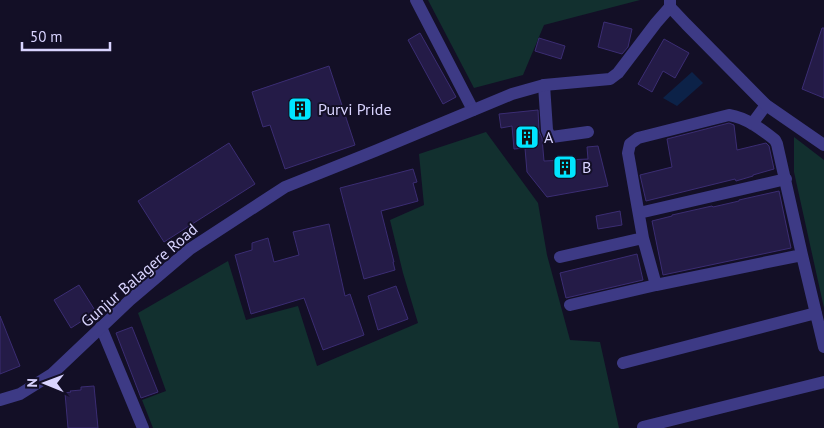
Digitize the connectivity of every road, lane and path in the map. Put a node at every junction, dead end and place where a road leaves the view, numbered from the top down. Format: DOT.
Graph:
graph roads {
  1 [pos="416,0"];
  2 [pos="670,3"];
  3 [pos="544,85"];
  4 [pos="766,105"];
  5 [pos="473,110"];
  6 [pos="752,124"];
  7 [pos="588,132"];
  8 [pos="824,145"];
  9 [pos="786,179"];
  10 [pos="639,212"];
  11 [pos="643,238"];
  12 [pos="802,255"];
  13 [pos="560,257"];
  14 [pos="656,286"];
  15 [pos="570,305"];
  16 [pos="816,312"];
  17 [pos="101,327"];
  18 [pos="824,347"];
  19 [pos="623,363"];
  20 [pos="824,382"];
  21 [pos="0,400"];
  22 [pos="643,427"];
  23 [pos="143,428"];
  1 -- 5 [label="street"];
  2 -- 3 [label="street, Gunjur Balagere Road"];
  2 -- 4 [label="street"];
  3 -- 5 [label="street, Gunjur Balagere Road"];
  3 -- 7 [label="street"];
  4 -- 6 [label="street"];
  4 -- 8 [label="street"];
  5 -- 17 [label="street, Gunjur Balagere Road"];
  6 -- 9 [label="street"];
  6 -- 10 [label="street"];
  9 -- 10 [label="street"];
  9 -- 12 [label="street"];
  10 -- 11 [label="street"];
  11 -- 13 [label="street"];
  11 -- 14 [label="street"];
  12 -- 14 [label="street"];
  12 -- 16 [label="street"];
  14 -- 15 [label="street"];
  16 -- 18 [label="street"];
  16 -- 19 [label="street"];
  17 -- 21 [label="street, Gunjur Balagere Road"];
  17 -- 23 [label="street"];
  20 -- 22 [label="street"];
}
